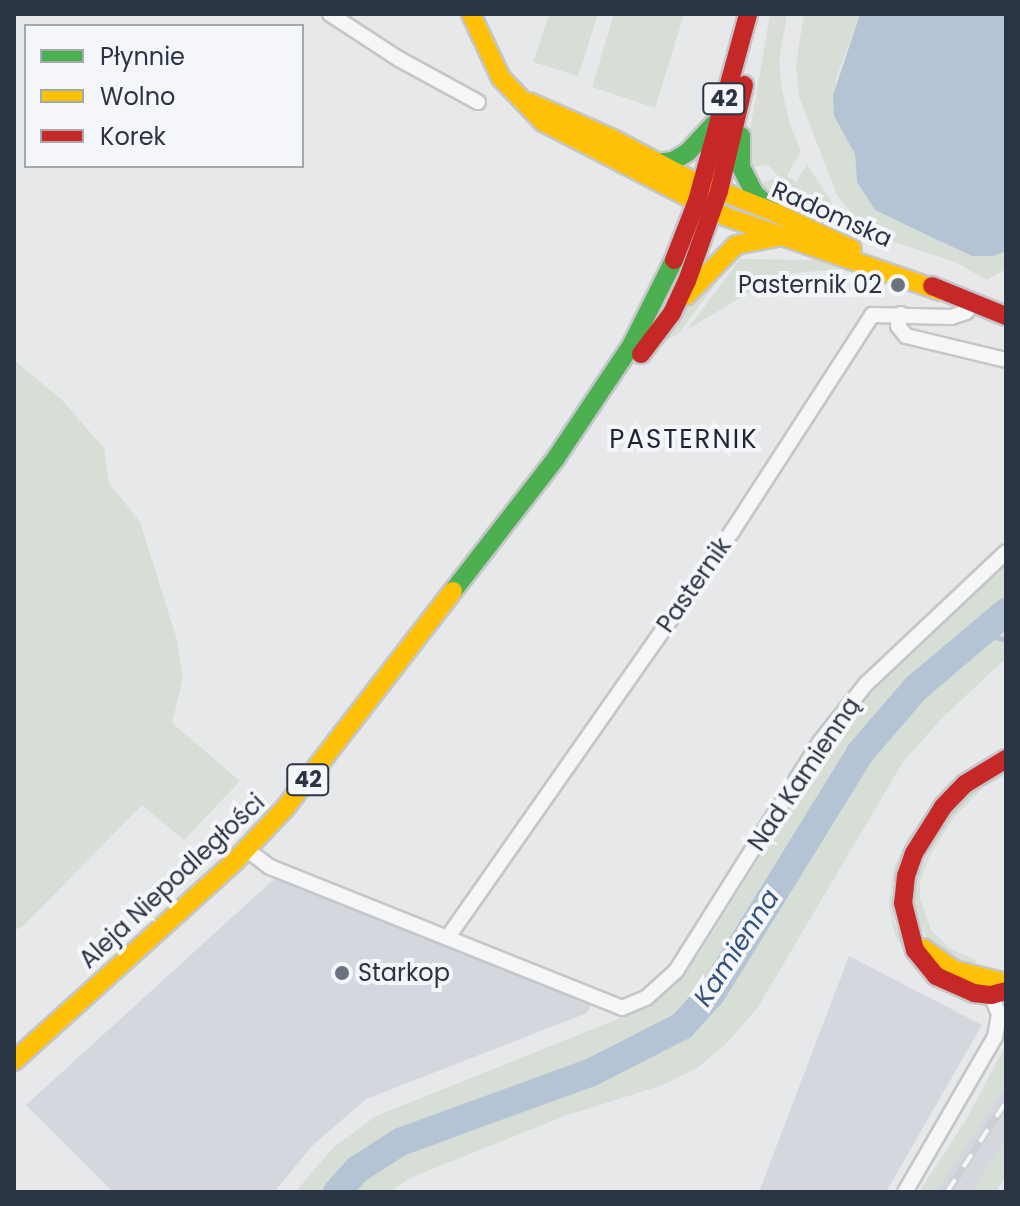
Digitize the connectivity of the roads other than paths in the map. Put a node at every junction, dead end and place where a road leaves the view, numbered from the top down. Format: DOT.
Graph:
graph roads {
  1 [pos="330,14"];
  2 [pos="471,14"];
  3 [pos="748,14"];
  4 [pos="761,14"];
  5 [pos="745,82"];
  6 [pos="522,99"];
  7 [pos="478,102"];
  8 [pos="720,115"];
  9 [pos="657,163"];
  10 [pos="707,196"];
  11 [pos="776,213"];
  12 [pos="782,236"];
  13 [pos="941,291"];
  14 [pos="972,304"];
  15 [pos="672,313"];
  16 [pos="901,314"];
  17 [pos="1006,316"];
  18 [pos="1006,360"];
  19 [pos="556,458"];
  20 [pos="1006,552"];
  21 [pos="1006,759"];
  22 [pos="246,849"];
  23 [pos="448,937"];
  24 [pos="1000,989"];
  25 [pos="1006,1031"];
  26 [pos="988,1053"];
  27 [pos="14,1061"];
  28 [pos="905,1192"];
  1 -- 7 [label="street"];
  2 -- 6 [label="main road"];
  3 -- 8 [label="main road, 42"];
  4 -- 5 [label="main road, 42"];
  5 -- 10 [label="main road, 42"];
  5 -- 11 [label="main road"];
  6 -- 9 [label="main road"];
  6 -- 10 [label="main road"];
  8 -- 9 [label="main road"];
  8 -- 10 [label="main road, 42"];
  9 -- 10 [label="main road"];
  10 -- 11 [label="main road, Radomska"];
  10 -- 12 [label="main road, Radomska"];
  10 -- 15 [label="main road, Aleja Niepodległości / 42"];
  10 -- 19 [label="main road, Aleja Niepodległości / 42"];
  11 -- 13 [label="main road, Radomska"];
  12 -- 13 [label="main road, Radomska"];
  12 -- 15 [label="main road"];
  13 -- 14 [label="main road, Radomska"];
  14 -- 16 [label="street, Pasternik"];
  14 -- 17 [label="main road, Radomska"];
  15 -- 19 [label="main road, Aleja Niepodległości / 42"];
  16 -- 18 [label="street"];
  16 -- 23 [label="street, Pasternik"];
  19 -- 22 [label="main road, Aleja Niepodległości / 42"];
  20 -- 23 [label="street, Nad Kamienną"];
  21 -- 24 [label="main road"];
  22 -- 23 [label="street"];
  22 -- 27 [label="main road, Aleja Niepodległości / 42"];
  24 -- 26 [label="street"];
  25 -- 26 [label="street"];
  26 -- 28 [label="street"];
}
